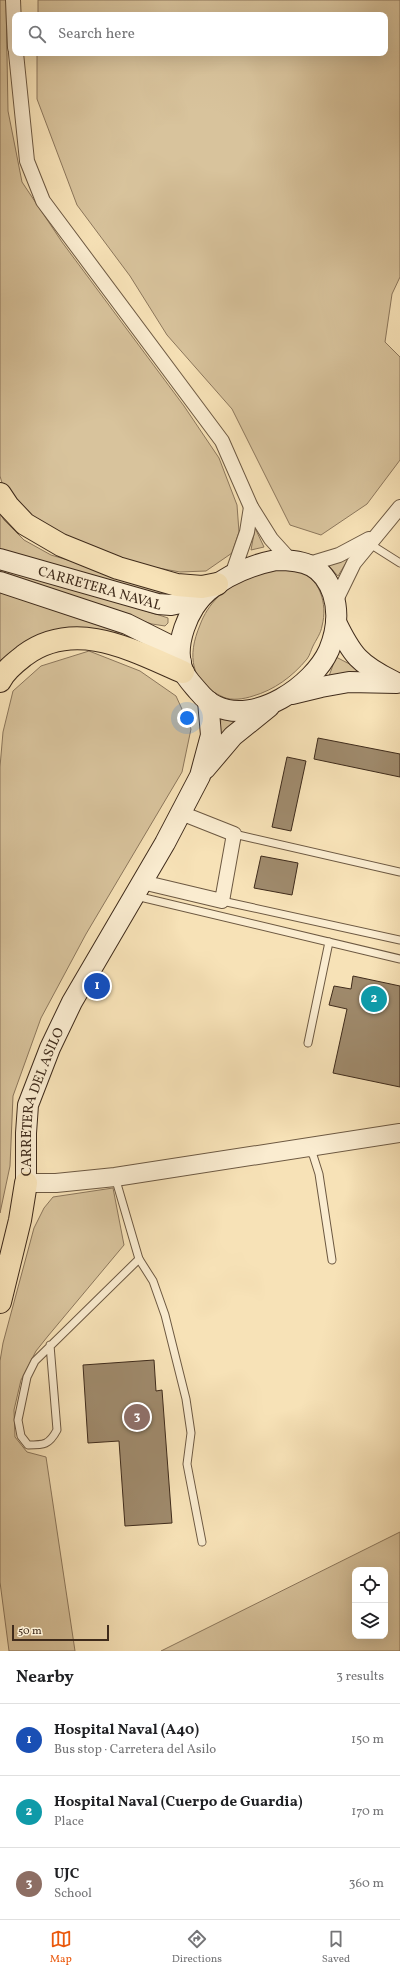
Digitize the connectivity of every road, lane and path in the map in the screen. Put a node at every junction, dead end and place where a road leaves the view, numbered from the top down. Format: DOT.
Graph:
graph roads {
  1 [pos="13,0"];
  2 [pos="14,12"];
  3 [pos="16,56"];
  4 [pos="0,494"];
  5 [pos="251,507"];
  6 [pos="400,507"];
  7 [pos="381,531"];
  8 [pos="370,544"];
  9 [pos="0,559"];
  10 [pos="298,562"];
  11 [pos="400,563"];
  12 [pos="224,580"];
  13 [pos="0,582"];
  14 [pos="200,599"];
  15 [pos="335,602"];
  16 [pos="336,622"];
  17 [pos="182,667"];
  18 [pos="0,681"];
  19 [pos="398,683"];
  20 [pos="281,699"];
  21 [pos="208,702"];
  22 [pos="200,776"];
  23 [pos="181,813"];
  24 [pos="234,834"];
  25 [pos="400,872"];
  26 [pos="138,888"];
  27 [pos="222,901"];
  28 [pos="400,940"];
  29 [pos="329,942"];
  30 [pos="400,959"];
  31 [pos="308,1043"];
  32 [pos="400,1133"];
  33 [pos="306,1147"];
  34 [pos="115,1177"];
  35 [pos="26,1183"];
  36 [pos="139,1259"];
  37 [pos="332,1260"];
  38 [pos="0,1302"];
  39 [pos="50,1345"];
  40 [pos="202,1542"];
  1 -- 2 [label="street"];
  3 -- 5 [label="street"];
  4 -- 12 [label="highway"];
  5 -- 10 [label="street"];
  5 -- 12 [label="street"];
  6 -- 7 [label="street"];
  7 -- 8 [label="street"];
  7 -- 10 [label="street"];
  8 -- 11 [label="lane"];
  8 -- 15 [label="street"];
  9 -- 14 [label="main road, CARRETERA NAVAL"];
  10 -- 12 [label="main road"];
  10 -- 15 [label="main road"];
  12 -- 14 [label="main road"];
  13 -- 17 [label="main road, CARRETERA NAVAL"];
  14 -- 17 [label="main road"];
  15 -- 16 [label="main road"];
  16 -- 19 [label="main road"];
  16 -- 20 [label="main road, CARRETERA DEL ASILO"];
  17 -- 18 [label="highway"];
  17 -- 21 [label="main road, CARRETERA NAVAL"];
  19 -- 20 [label="main road"];
  20 -- 21 [label="main road"];
  20 -- 22 [label="main road, CARRETERA DEL ASILO"];
  21 -- 22 [label="main road, CARRETERA DEL ASILO"];
  22 -- 23 [label="main road, CARRETERA DEL ASILO"];
  23 -- 24 [label="street"];
  23 -- 26 [label="main road, CARRETERA DEL ASILO"];
  24 -- 25 [label="lane"];
  24 -- 27 [label="street"];
  26 -- 27 [label="street"];
  26 -- 29 [label="lane"];
  26 -- 35 [label="main road, CARRETERA DEL ASILO"];
  27 -- 28 [label="lane"];
  29 -- 30 [label="lane"];
  29 -- 31 [label="lane"];
  32 -- 33 [label="street, CARRETERA DEL ASILO"];
  33 -- 34 [label="street, CARRETERA DEL ASILO"];
  33 -- 37 [label="lane"];
  34 -- 35 [label="street, CARRETERA DEL ASILO"];
  34 -- 36 [label="lane"];
  35 -- 38 [label="highway"];
  36 -- 39 [label="lane"];
  36 -- 40 [label="lane"];
  39 -- 39 [label="lane"];
}
